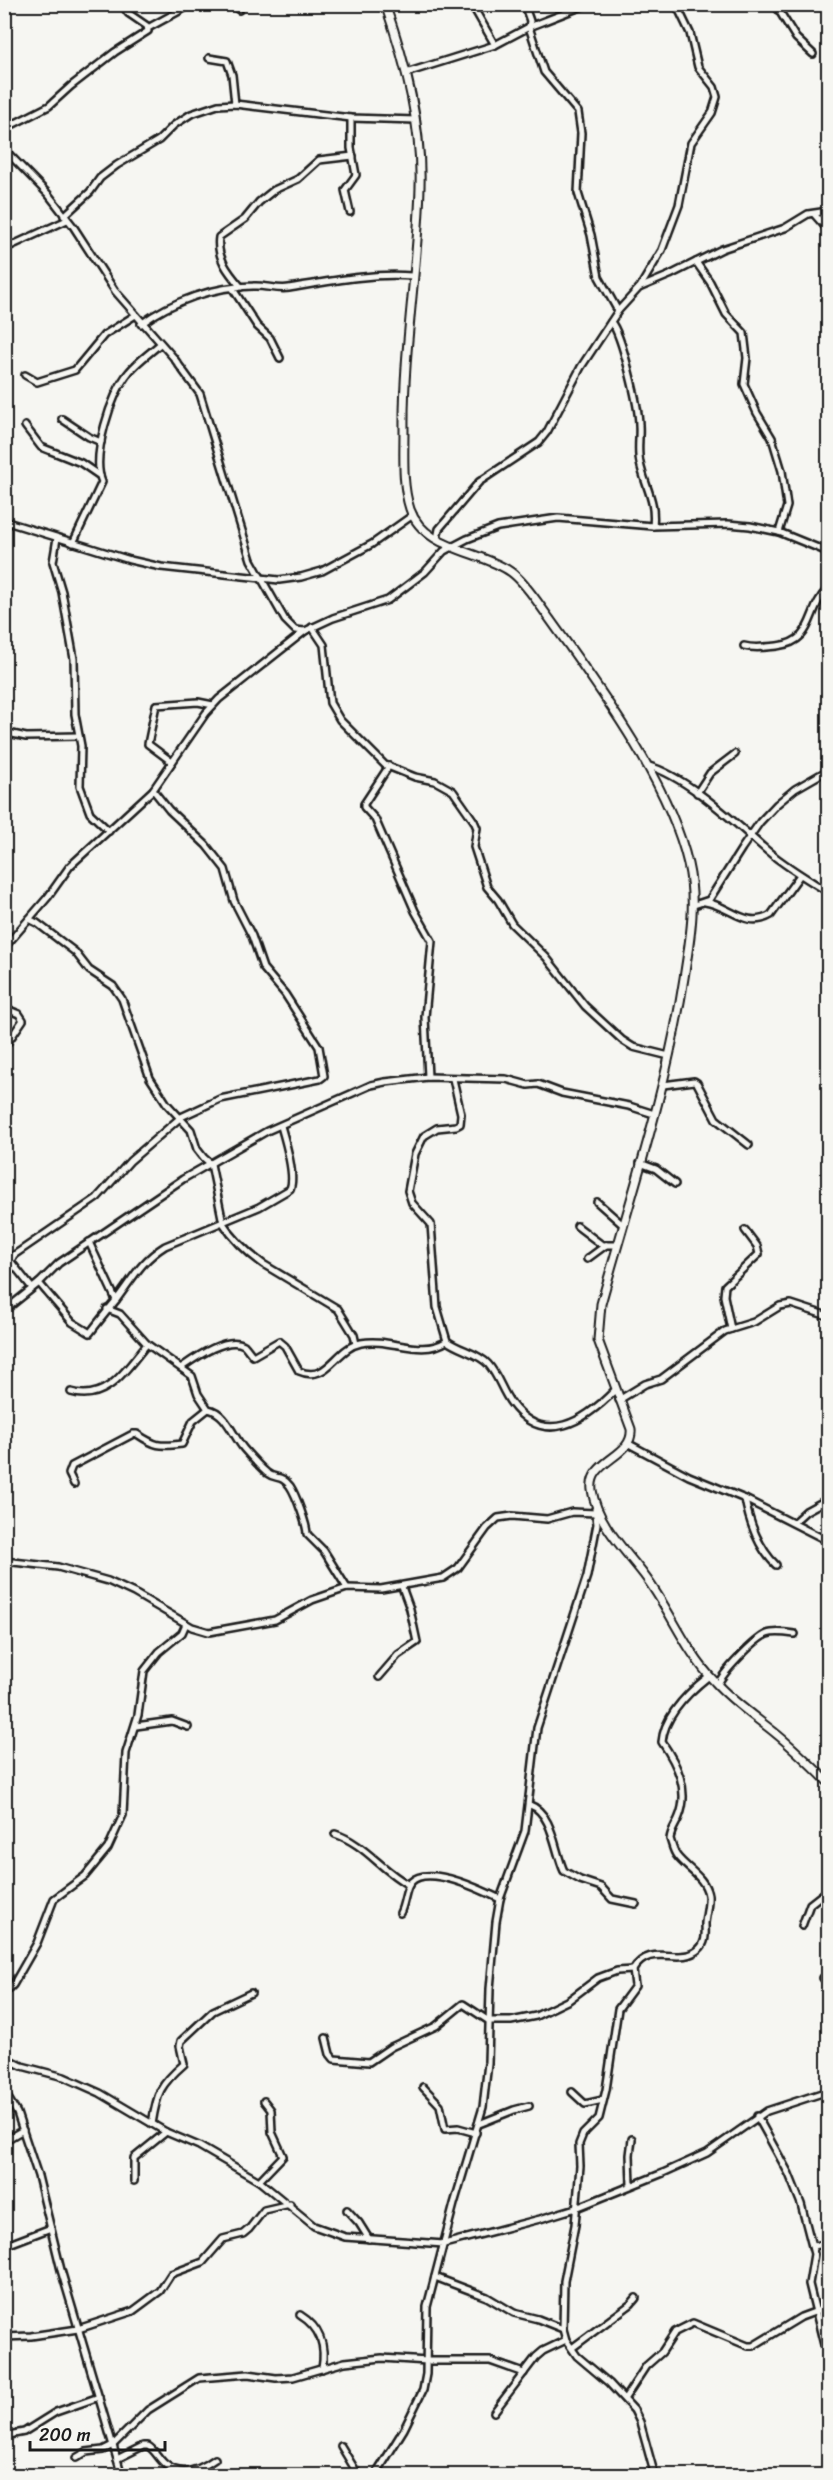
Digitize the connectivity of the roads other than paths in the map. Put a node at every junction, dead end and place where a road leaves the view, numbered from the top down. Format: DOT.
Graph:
graph roads {
  1 [pos="122,4"];
  2 [pos="192,4"];
  3 [pos="231,4"];
  4 [pos="385,4"];
  5 [pos="524,4"];
  6 [pos="588,4"];
  7 [pos="676,4"];
  8 [pos="775,4"];
  9 [pos="472,5"];
  10 [pos="239,10"];
  11 [pos="529,27"];
  12 [pos="148,28"];
  13 [pos="495,45"];
  14 [pos="813,54"];
  15 [pos="209,58"];
  16 [pos="406,73"];
  17 [pos="236,104"];
  18 [pos="351,118"];
  19 [pos="416,120"];
  20 [pos="4,129"];
  21 [pos="4,149"];
  22 [pos="352,156"];
  23 [pos="828,211"];
  24 [pos="350,212"];
  25 [pos="814,214"];
  26 [pos="65,218"];
  27 [pos="828,230"];
  28 [pos="4,249"];
  29 [pos="696,262"];
  30 [pos="412,276"];
  31 [pos="241,287"];
  32 [pos="639,288"];
  33 [pos="233,289"];
  34 [pos="618,311"];
  35 [pos="134,316"];
  36 [pos="611,322"];
  37 [pos="141,324"];
  38 [pos="160,344"];
  39 [pos="280,358"];
  40 [pos="25,375"];
  41 [pos="62,419"];
  42 [pos="25,426"];
  43 [pos="101,442"];
  44 [pos="98,472"];
  45 [pos="413,515"];
  46 [pos="4,522"];
  47 [pos="653,526"];
  48 [pos="779,532"];
  49 [pos="57,538"];
  50 [pos="437,539"];
  51 [pos="73,543"];
  52 [pos="451,547"];
  53 [pos="828,552"];
  54 [pos="264,580"];
  55 [pos="828,589"];
  56 [pos="312,627"];
  57 [pos="305,631"];
  58 [pos="744,646"];
  59 [pos="213,705"];
  60 [pos="4,732"];
  61 [pos="80,736"];
  62 [pos="735,754"];
  63 [pos="172,762"];
  64 [pos="646,765"];
  65 [pos="389,766"];
  66 [pos="828,770"];
  67 [pos="153,790"];
  68 [pos="697,793"];
  69 [pos="109,831"];
  70 [pos="751,836"];
  71 [pos="800,875"];
  72 [pos="828,892"];
  73 [pos="705,902"];
  74 [pos="694,905"];
  75 [pos="29,919"];
  76 [pos="4,948"];
  77 [pos="4,1008"];
  78 [pos="6,1045"];
  79 [pos="669,1056"];
  80 [pos="428,1077"];
  81 [pos="453,1080"];
  82 [pos="663,1085"];
  83 [pos="654,1114"];
  84 [pos="181,1117"];
  85 [pos="281,1126"];
  86 [pos="749,1145"];
  87 [pos="640,1163"];
  88 [pos="211,1164"];
  89 [pos="675,1184"];
  90 [pos="597,1202"];
  91 [pos="223,1223"];
  92 [pos="623,1225"];
  93 [pos="577,1226"];
  94 [pos="745,1230"];
  95 [pos="89,1242"];
  96 [pos="606,1245"];
  97 [pos="617,1245"];
  98 [pos="4,1252"];
  99 [pos="587,1259"];
  100 [pos="11,1261"];
  101 [pos="39,1283"];
  102 [pos="32,1288"];
  103 [pos="116,1300"];
  104 [pos="107,1309"];
  105 [pos="4,1311"];
  106 [pos="828,1316"];
  107 [pos="731,1329"];
  108 [pos="447,1341"];
  109 [pos="147,1344"];
  110 [pos="356,1344"];
  111 [pos="182,1368"];
  112 [pos="615,1390"];
  113 [pos="70,1392"];
  114 [pos="619,1400"];
  115 [pos="208,1408"];
  116 [pos="629,1444"];
  117 [pos="74,1484"];
  118 [pos="745,1499"];
  119 [pos="828,1499"];
  120 [pos="595,1504"];
  121 [pos="596,1514"];
  122 [pos="794,1522"];
  123 [pos="828,1540"];
  124 [pos="4,1561"];
  125 [pos="776,1565"];
  126 [pos="402,1587"];
  127 [pos="347,1588"];
  128 [pos="186,1624"];
  129 [pos="795,1634"];
  130 [pos="727,1670"];
  131 [pos="710,1676"];
  132 [pos="379,1677"];
  133 [pos="718,1685"];
  134 [pos="136,1726"];
  135 [pos="188,1727"];
  136 [pos="828,1782"];
  137 [pos="530,1805"];
  138 [pos="335,1834"];
  139 [pos="409,1885"];
  140 [pos="828,1890"];
  141 [pos="500,1899"];
  142 [pos="636,1904"];
  143 [pos="400,1912"];
  144 [pos="802,1926"];
  145 [pos="633,1970"];
  146 [pos="823,1978"];
  147 [pos="828,1983"];
  148 [pos="251,1993"];
  149 [pos="4,1994"];
  150 [pos="489,2021"];
  151 [pos="326,2038"];
  152 [pos="4,2057"];
  153 [pos="423,2087"];
  154 [pos="4,2091"];
  155 [pos="828,2091"];
  156 [pos="572,2092"];
  157 [pos="603,2100"];
  158 [pos="264,2101"];
  159 [pos="7,2102"];
  160 [pos="529,2106"];
  161 [pos="757,2116"];
  162 [pos="152,2124"];
  163 [pos="479,2124"];
  164 [pos="23,2130"];
  165 [pos="166,2132"];
  166 [pos="476,2133"];
  167 [pos="632,2139"];
  168 [pos="4,2141"];
  169 [pos="134,2181"];
  170 [pos="259,2181"];
  171 [pos="631,2185"];
  172 [pos="290,2204"];
  173 [pos="576,2208"];
  174 [pos="347,2210"];
  175 [pos="51,2228"];
  176 [pos="369,2239"];
  177 [pos="444,2244"];
  178 [pos="828,2244"];
  179 [pos="4,2246"];
  180 [pos="812,2246"];
  181 [pos="435,2277"];
  182 [pos="636,2298"];
  183 [pos="828,2307"];
  184 [pos="815,2313"];
  185 [pos="300,2315"];
  186 [pos="78,2329"];
  187 [pos="563,2329"];
  188 [pos="4,2337"];
  189 [pos="566,2340"];
  190 [pos="572,2348"];
  191 [pos="427,2361"];
  192 [pos="828,2361"];
  193 [pos="322,2369"];
  194 [pos="524,2373"];
  195 [pos="99,2397"];
  196 [pos="625,2398"];
  197 [pos="494,2412"];
  198 [pos="4,2436"];
  199 [pos="113,2445"];
  200 [pos="341,2445"];
  201 [pos="76,2458"];
  202 [pos="117,2459"];
  203 [pos="215,2459"];
  204 [pos="122,2475"];
  205 [pos="359,2475"];
  206 [pos="375,2475"];
  207 [pos="655,2475"];
  1 -- 12 [label="street"];
  2 -- 12 [label="street"];
  3 -- 10 [label="street"];
  4 -- 16 [label="main road"];
  5 -- 11 [label="street"];
  6 -- 11 [label="street"];
  7 -- 32 [label="street"];
  8 -- 14 [label="street"];
  9 -- 13 [label="street"];
  11 -- 13 [label="street"];
  11 -- 34 [label="street"];
  12 -- 20 [label="street"];
  13 -- 16 [label="street"];
  15 -- 17 [label="street"];
  16 -- 19 [label="main road"];
  17 -- 18 [label="street"];
  17 -- 26 [label="street"];
  18 -- 19 [label="street"];
  18 -- 22 [label="street"];
  19 -- 30 [label="main road"];
  21 -- 26 [label="street"];
  22 -- 24 [label="street"];
  22 -- 31 [label="street"];
  23 -- 25 [label="street"];
  25 -- 27 [label="street"];
  25 -- 29 [label="street"];
  26 -- 28 [label="street"];
  26 -- 35 [label="street"];
  29 -- 32 [label="street"];
  29 -- 48 [label="street"];
  30 -- 31 [label="street"];
  30 -- 45 [label="main road"];
  31 -- 33 [label="street"];
  32 -- 34 [label="street"];
  33 -- 37 [label="street"];
  33 -- 39 [label="street"];
  34 -- 36 [label="street"];
  35 -- 37 [label="street"];
  35 -- 40 [label="street"];
  36 -- 47 [label="street"];
  36 -- 50 [label="street"];
  37 -- 38 [label="street"];
  38 -- 43 [label="street"];
  38 -- 54 [label="street"];
  41 -- 43 [label="street"];
  42 -- 44 [label="street"];
  43 -- 44 [label="street"];
  44 -- 51 [label="street"];
  45 -- 50 [label="main road"];
  45 -- 54 [label="street"];
  46 -- 49 [label="street"];
  47 -- 48 [label="street"];
  47 -- 52 [label="street"];
  48 -- 53 [label="street"];
  49 -- 51 [label="street"];
  49 -- 61 [label="street"];
  50 -- 52 [label="main road"];
  51 -- 54 [label="street"];
  52 -- 56 [label="street"];
  52 -- 64 [label="main road"];
  54 -- 57 [label="street"];
  55 -- 58 [label="street"];
  56 -- 57 [label="street"];
  56 -- 65 [label="street"];
  57 -- 59 [label="street"];
  59 -- 63 [label="street"];
  59 -- 63 [label="street"];
  60 -- 61 [label="street"];
  61 -- 69 [label="street"];
  62 -- 68 [label="street"];
  63 -- 67 [label="street"];
  64 -- 68 [label="street"];
  64 -- 74 [label="main road"];
  65 -- 79 [label="street"];
  65 -- 80 [label="street"];
  66 -- 70 [label="street"];
  67 -- 69 [label="street"];
  67 -- 84 [label="street"];
  68 -- 70 [label="street"];
  69 -- 75 [label="street"];
  70 -- 71 [label="street"];
  70 -- 73 [label="street"];
  71 -- 72 [label="street"];
  71 -- 73 [label="street"];
  73 -- 74 [label="street"];
  74 -- 79 [label="main road"];
  75 -- 76 [label="street"];
  75 -- 84 [label="street"];
  77 -- 78 [label="street"];
  79 -- 82 [label="main road"];
  80 -- 81 [label="street"];
  80 -- 85 [label="street"];
  81 -- 83 [label="street"];
  81 -- 108 [label="street"];
  82 -- 83 [label="main road"];
  82 -- 86 [label="street"];
  83 -- 87 [label="main road"];
  84 -- 88 [label="street"];
  84 -- 100 [label="street"];
  85 -- 88 [label="street"];
  85 -- 91 [label="street"];
  87 -- 89 [label="street"];
  87 -- 92 [label="main road"];
  88 -- 91 [label="street"];
  88 -- 95 [label="street"];
  90 -- 92 [label="street"];
  91 -- 103 [label="street"];
  91 -- 110 [label="street"];
  92 -- 97 [label="main road"];
  93 -- 96 [label="street"];
  94 -- 107 [label="street"];
  95 -- 101 [label="street"];
  95 -- 103 [label="street"];
  96 -- 97 [label="street"];
  96 -- 99 [label="street"];
  97 -- 112 [label="main road"];
  98 -- 100 [label="street"];
  100 -- 102 [label="street"];
  101 -- 102 [label="street"];
  101 -- 104 [label="street"];
  102 -- 105 [label="street"];
  103 -- 104 [label="street"];
  104 -- 109 [label="street"];
  106 -- 107 [label="street"];
  107 -- 114 [label="street"];
  108 -- 110 [label="street"];
  108 -- 112 [label="street"];
  109 -- 111 [label="street"];
  109 -- 113 [label="street"];
  110 -- 111 [label="street"];
  111 -- 115 [label="street"];
  112 -- 114 [label="main road"];
  114 -- 116 [label="main road"];
  115 -- 117 [label="street"];
  115 -- 127 [label="street"];
  116 -- 118 [label="street"];
  116 -- 120 [label="main road"];
  118 -- 122 [label="street"];
  118 -- 125 [label="street"];
  119 -- 122 [label="street"];
  120 -- 121 [label="street"];
  120 -- 131 [label="main road"];
  121 -- 126 [label="street"];
  121 -- 137 [label="street"];
  122 -- 123 [label="street"];
  124 -- 128 [label="street"];
  126 -- 127 [label="street"];
  126 -- 132 [label="street"];
  127 -- 128 [label="street"];
  128 -- 134 [label="street"];
  129 -- 130 [label="street"];
  130 -- 131 [label="street"];
  130 -- 133 [label="street"];
  131 -- 133 [label="main road"];
  131 -- 145 [label="street"];
  133 -- 136 [label="main road"];
  134 -- 135 [label="street"];
  134 -- 149 [label="street"];
  137 -- 141 [label="street"];
  137 -- 142 [label="street"];
  138 -- 139 [label="street"];
  139 -- 141 [label="street"];
  139 -- 143 [label="street"];
  140 -- 144 [label="street"];
  141 -- 150 [label="street"];
  145 -- 150 [label="street"];
  145 -- 157 [label="street"];
  146 -- 147 [label="street"];
  148 -- 162 [label="street"];
  150 -- 151 [label="street"];
  150 -- 163 [label="street"];
  152 -- 162 [label="street"];
  153 -- 166 [label="street"];
  154 -- 159 [label="street"];
  155 -- 161 [label="street"];
  156 -- 157 [label="street"];
  157 -- 173 [label="street"];
  158 -- 170 [label="street"];
  159 -- 164 [label="street"];
  160 -- 163 [label="street"];
  161 -- 171 [label="street"];
  161 -- 180 [label="street"];
  162 -- 165 [label="street"];
  163 -- 166 [label="street"];
  164 -- 168 [label="street"];
  164 -- 175 [label="street"];
  165 -- 169 [label="street"];
  165 -- 170 [label="street"];
  166 -- 177 [label="street"];
  167 -- 171 [label="street"];
  170 -- 172 [label="street"];
  171 -- 173 [label="street"];
  172 -- 176 [label="street"];
  172 -- 186 [label="street"];
  173 -- 177 [label="street"];
  173 -- 187 [label="street"];
  174 -- 176 [label="street"];
  175 -- 179 [label="street"];
  175 -- 186 [label="street"];
  176 -- 177 [label="street"];
  177 -- 181 [label="street"];
  178 -- 180 [label="street"];
  180 -- 184 [label="street"];
  181 -- 187 [label="street"];
  181 -- 191 [label="street"];
  182 -- 190 [label="street"];
  183 -- 184 [label="street"];
  184 -- 192 [label="street"];
  184 -- 196 [label="street"];
  185 -- 193 [label="street"];
  186 -- 188 [label="street"];
  186 -- 195 [label="street"];
  187 -- 189 [label="street"];
  189 -- 190 [label="street"];
  189 -- 194 [label="street"];
  190 -- 196 [label="street"];
  191 -- 193 [label="street"];
  191 -- 194 [label="street"];
  191 -- 206 [label="street"];
  193 -- 199 [label="street"];
  194 -- 197 [label="street"];
  195 -- 198 [label="street"];
  195 -- 199 [label="street"];
  196 -- 207 [label="street"];
  199 -- 201 [label="street"];
  199 -- 202 [label="street"];
  200 -- 205 [label="street"];
  202 -- 203 [label="street"];
  202 -- 204 [label="street"];
}
